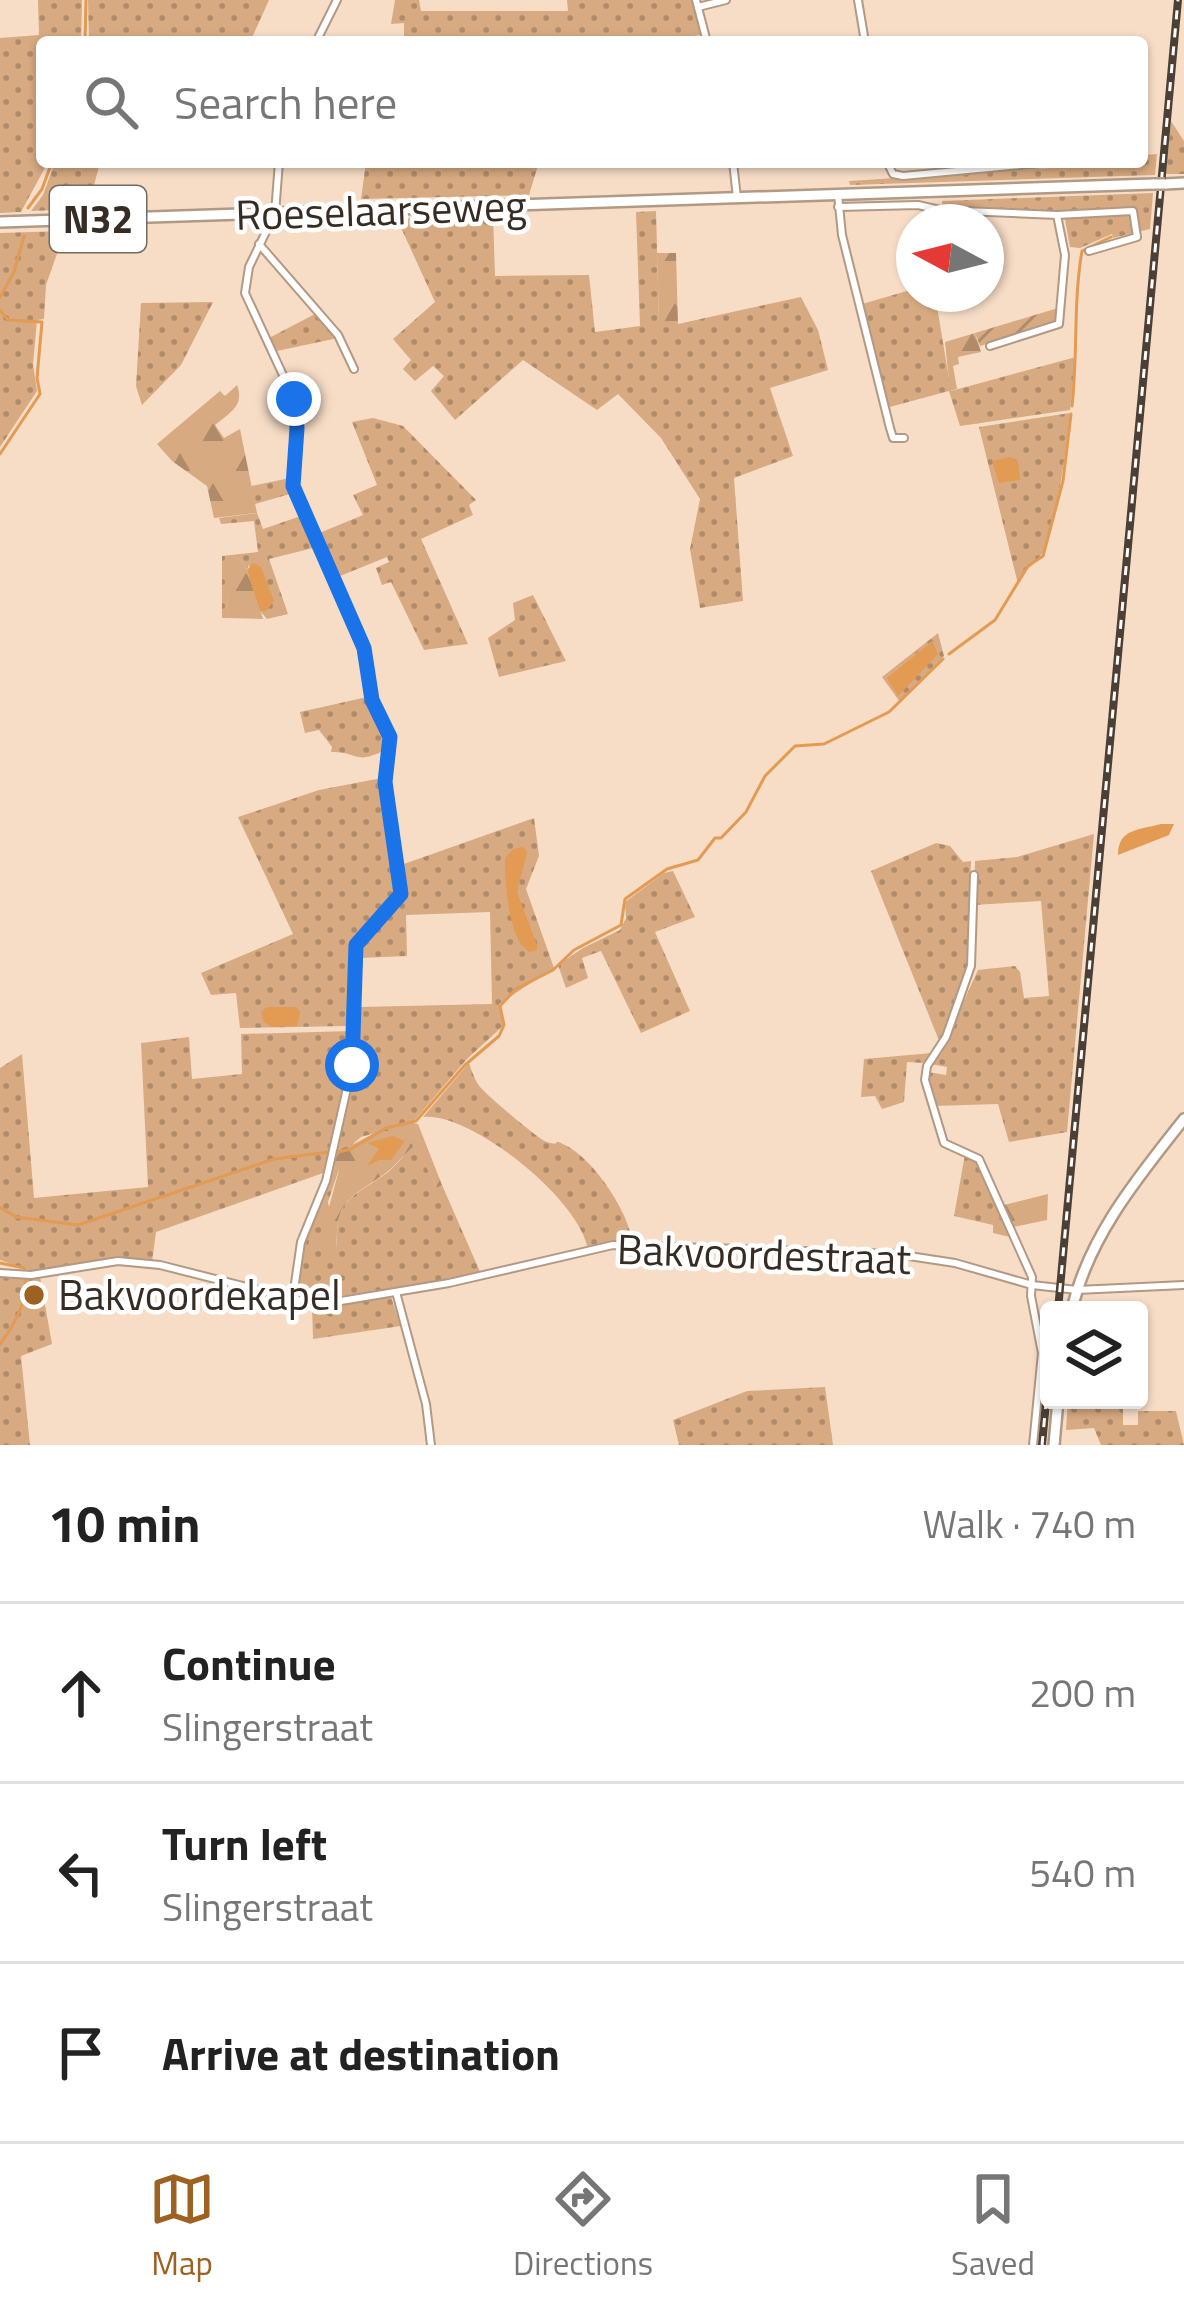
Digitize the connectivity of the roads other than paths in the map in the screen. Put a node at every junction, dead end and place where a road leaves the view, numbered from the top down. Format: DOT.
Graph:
graph roads {
  1 [pos="337,0"];
  2 [pos="726,0"];
  3 [pos="858,0"];
  4 [pos="697,3"];
  5 [pos="319,36"];
  6 [pos="705,36"];
  7 [pos="865,36"];
  8 [pos="279,168"];
  9 [pos="734,168"];
  10 [pos="889,168"];
  11 [pos="989,168"];
  12 [pos="1184,183"];
  13 [pos="737,198"];
  14 [pos="838,201"];
  15 [pos="275,213"];
  16 [pos="1057,215"];
  17 [pos="0,222"];
  18 [pos="259,244"];
  19 [pos="1090,251"];
  20 [pos="990,346"];
  21 [pos="354,370"];
  22 [pos="904,438"];
  23 [pos="974,875"];
  24 [pos="1184,1119"];
  25 [pos="0,1273"];
  26 [pos="1032,1285"];
  27 [pos="1184,1285"];
  28 [pos="1080,1290"];
  29 [pos="396,1292"];
  30 [pos="293,1298"];
  31 [pos="1077,1301"];
  32 [pos="1060,1409"];
  33 [pos="431,1445"];
  34 [pos="1033,1445"];
  35 [pos="1057,1445"];
  1 -- 5 [label="street"];
  2 -- 4 [label="street"];
  3 -- 7 [label="street"];
  4 -- 6 [label="street"];
  8 -- 15 [label="street"];
  9 -- 13 [label="street"];
  10 -- 11 [label="street"];
  12 -- 14 [label="main road, N32"];
  13 -- 14 [label="main road, Roeselaarseweg / N32"];
  13 -- 15 [label="main road, Roeselaarseweg / N32"];
  14 -- 16 [label="street"];
  14 -- 22 [label="street"];
  15 -- 17 [label="main road, Roeselaarseweg / N32"];
  15 -- 18 [label="street"];
  16 -- 19 [label="street"];
  16 -- 20 [label="street"];
  18 -- 21 [label="street"];
  18 -- 30 [label="street"];
  23 -- 26 [label="street"];
  24 -- 28 [label="main road"];
  25 -- 30 [label="street, Bakvoordestraat"];
  26 -- 28 [label="street, Bakvoordestraat"];
  26 -- 29 [label="street, Bakvoordestraat"];
  26 -- 34 [label="street"];
  27 -- 28 [label="street, Bakvoordestraat"];
  28 -- 31 [label="main road"];
  29 -- 30 [label="street, Bakvoordestraat"];
  29 -- 33 [label="street"];
  32 -- 35 [label="main road"];
}
